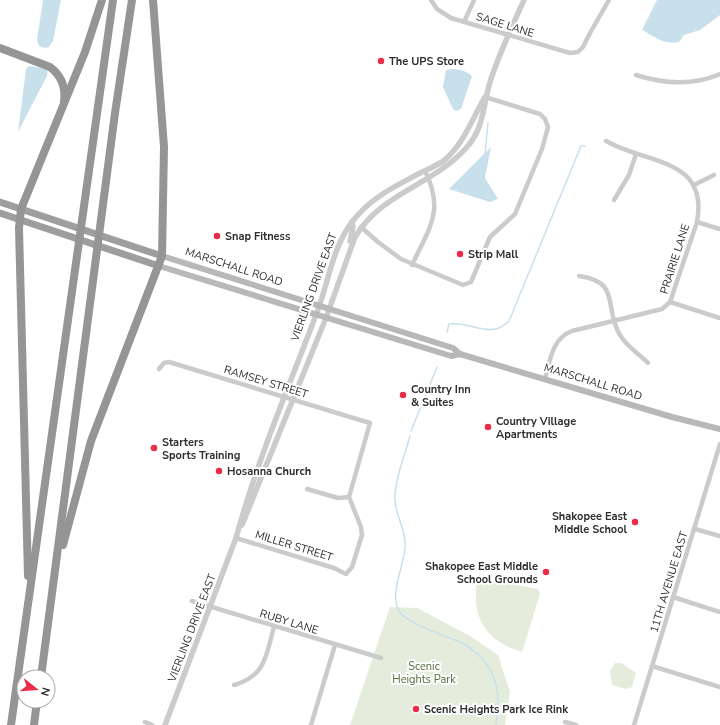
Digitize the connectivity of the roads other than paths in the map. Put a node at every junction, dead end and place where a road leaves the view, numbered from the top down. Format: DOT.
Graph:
graph roads {
  1 [pos="102,0"];
  2 [pos="113,0"];
  3 [pos="132,0"];
  4 [pos="153,0"];
  5 [pos="431,0"];
  6 [pos="474,0"];
  7 [pos="524,0"];
  8 [pos="610,0"];
  9 [pos="464,22"];
  10 [pos="508,35"];
  11 [pos="2,50"];
  12 [pos="720,74"];
  13 [pos="636,75"];
  14 [pos="485,97"];
  15 [pos="62,110"];
  16 [pos="606,141"];
  17 [pos="636,154"];
  18 [pos="425,171"];
  19 [pos="714,175"];
  20 [pos="428,178"];
  21 [pos="694,185"];
  22 [pos="614,200"];
  23 [pos="0,202"];
  24 [pos="21,209"];
  25 [pos="0,213"];
  26 [pos="20,219"];
  27 [pos="352,222"];
  28 [pos="697,222"];
  29 [pos="361,227"];
  30 [pos="720,229"];
  31 [pos="349,250"];
  32 [pos="162,256"];
  33 [pos="412,265"];
  34 [pos="159,266"];
  35 [pos="579,276"];
  36 [pos="670,302"];
  37 [pos="319,306"];
  38 [pos="330,309"];
  39 [pos="316,315"];
  40 [pos="326,318"];
  41 [pos="720,318"];
  42 [pos="615,320"];
  43 [pos="460,354"];
  44 [pos="648,363"];
  45 [pos="159,369"];
  46 [pos="545,379"];
  47 [pos="284,396"];
  48 [pos="293,400"];
  49 [pos="720,429"];
  50 [pos="720,444"];
  51 [pos="718,461"];
  52 [pos="307,489"];
  53 [pos="349,498"];
  54 [pos="695,528"];
  55 [pos="720,536"];
  56 [pos="236,538"];
  57 [pos="55,579"];
  58 [pos="673,597"];
  59 [pos="192,601"];
  60 [pos="211,607"];
  61 [pos="720,612"];
  62 [pos="274,627"];
  63 [pos="335,646"];
  64 [pos="381,658"];
  65 [pos="652,666"];
  66 [pos="19,669"];
  67 [pos="19,669"];
  68 [pos="42,669"];
  69 [pos="234,685"];
  70 [pos="720,687"];
  71 [pos="16,691"];
  72 [pos="36,709"];
  73 [pos="145,722"];
  74 [pos="565,722"];
  75 [pos="11,725"];
  76 [pos="34,725"];
  77 [pos="152,725"];
  78 [pos="165,725"];
  79 [pos="311,725"];
  80 [pos="576,725"];
  81 [pos="634,725"];
  1 -- 15 [label="highway"];
  2 -- 66 [label="highway"];
  3 -- 57 [label="highway"];
  4 -- 32 [label="highway"];
  5 -- 9 [label="street, SAGE LANE"];
  6 -- 9 [label="street"];
  7 -- 10 [label="street, VIERLING DRIVE EAST"];
  8 -- 10 [label="street, SAGE LANE"];
  9 -- 10 [label="street, SAGE LANE"];
  10 -- 14 [label="street, VIERLING DRIVE EAST"];
  11 -- 15 [label="highway"];
  12 -- 13 [label="street"];
  14 -- 18 [label="street, VIERLING DRIVE EAST"];
  14 -- 20 [label="street, VIERLING DRIVE EAST"];
  14 -- 33 [label="street"];
  15 -- 24 [label="highway"];
  16 -- 17 [label="street, PRAIRIE LANE"];
  17 -- 21 [label="street, PRAIRIE LANE"];
  17 -- 22 [label="street"];
  18 -- 20 [label="street"];
  18 -- 27 [label="street, VIERLING DRIVE EAST"];
  19 -- 21 [label="street"];
  20 -- 29 [label="street, VIERLING DRIVE EAST"];
  20 -- 33 [label="street"];
  21 -- 28 [label="street, PRAIRIE LANE"];
  23 -- 24 [label="highway, MARSCHALL ROAD"];
  24 -- 26 [label="highway"];
  24 -- 32 [label="highway, MARSCHALL ROAD"];
  25 -- 26 [label="highway, MARSCHALL ROAD"];
  26 -- 34 [label="highway, MARSCHALL ROAD"];
  26 -- 67 [label="highway"];
  27 -- 31 [label="street"];
  27 -- 37 [label="street, VIERLING DRIVE EAST"];
  28 -- 30 [label="street"];
  28 -- 36 [label="street, PRAIRIE LANE"];
  29 -- 31 [label="street, VIERLING DRIVE EAST"];
  29 -- 33 [label="street"];
  31 -- 38 [label="street, VIERLING DRIVE EAST"];
  32 -- 34 [label="highway"];
  32 -- 37 [label="main road, MARSCHALL ROAD"];
  34 -- 39 [label="main road, MARSCHALL ROAD"];
  34 -- 57 [label="highway"];
  35 -- 42 [label="street"];
  36 -- 41 [label="street"];
  36 -- 42 [label="street, PRAIRIE LANE"];
  37 -- 38 [label="main road, MARSCHALL ROAD"];
  37 -- 39 [label="street, VIERLING DRIVE EAST"];
  38 -- 40 [label="street, VIERLING DRIVE EAST"];
  38 -- 43 [label="main road, MARSCHALL ROAD"];
  39 -- 40 [label="main road, MARSCHALL ROAD"];
  39 -- 47 [label="street, VIERLING DRIVE EAST"];
  40 -- 43 [label="main road, MARSCHALL ROAD"];
  40 -- 48 [label="street, VIERLING DRIVE EAST"];
  42 -- 44 [label="street"];
  42 -- 46 [label="street, PRAIRIE LANE"];
  43 -- 46 [label="main road, MARSCHALL ROAD"];
  45 -- 47 [label="street, RAMSEY STREET"];
  46 -- 49 [label="main road, MARSCHALL ROAD"];
  47 -- 48 [label="street, RAMSEY STREET"];
  47 -- 56 [label="street, VIERLING DRIVE EAST"];
  48 -- 53 [label="street, RAMSEY STREET"];
  48 -- 56 [label="street, VIERLING DRIVE EAST"];
  50 -- 51 [label="street, 11TH AVENUE EAST"];
  51 -- 54 [label="street, 11TH AVENUE EAST"];
  52 -- 53 [label="street"];
  53 -- 56 [label="street, MILLER STREET"];
  54 -- 55 [label="street"];
  54 -- 58 [label="street, 11TH AVENUE EAST"];
  56 -- 60 [label="street, VIERLING DRIVE EAST"];
  57 -- 68 [label="highway"];
  58 -- 61 [label="street"];
  58 -- 65 [label="street, 11TH AVENUE EAST"];
  59 -- 60 [label="street, RUBY LANE"];
  60 -- 62 [label="street, RUBY LANE"];
  60 -- 78 [label="street, VIERLING DRIVE EAST"];
  62 -- 63 [label="street, RUBY LANE"];
  62 -- 69 [label="street"];
  63 -- 64 [label="street, RUBY LANE"];
  63 -- 79 [label="street"];
  65 -- 70 [label="street"];
  65 -- 81 [label="street, 11TH AVENUE EAST"];
  71 -- 75 [label="highway"];
  72 -- 76 [label="highway"];
  73 -- 77 [label="street"];
  74 -- 80 [label="street"];
}
